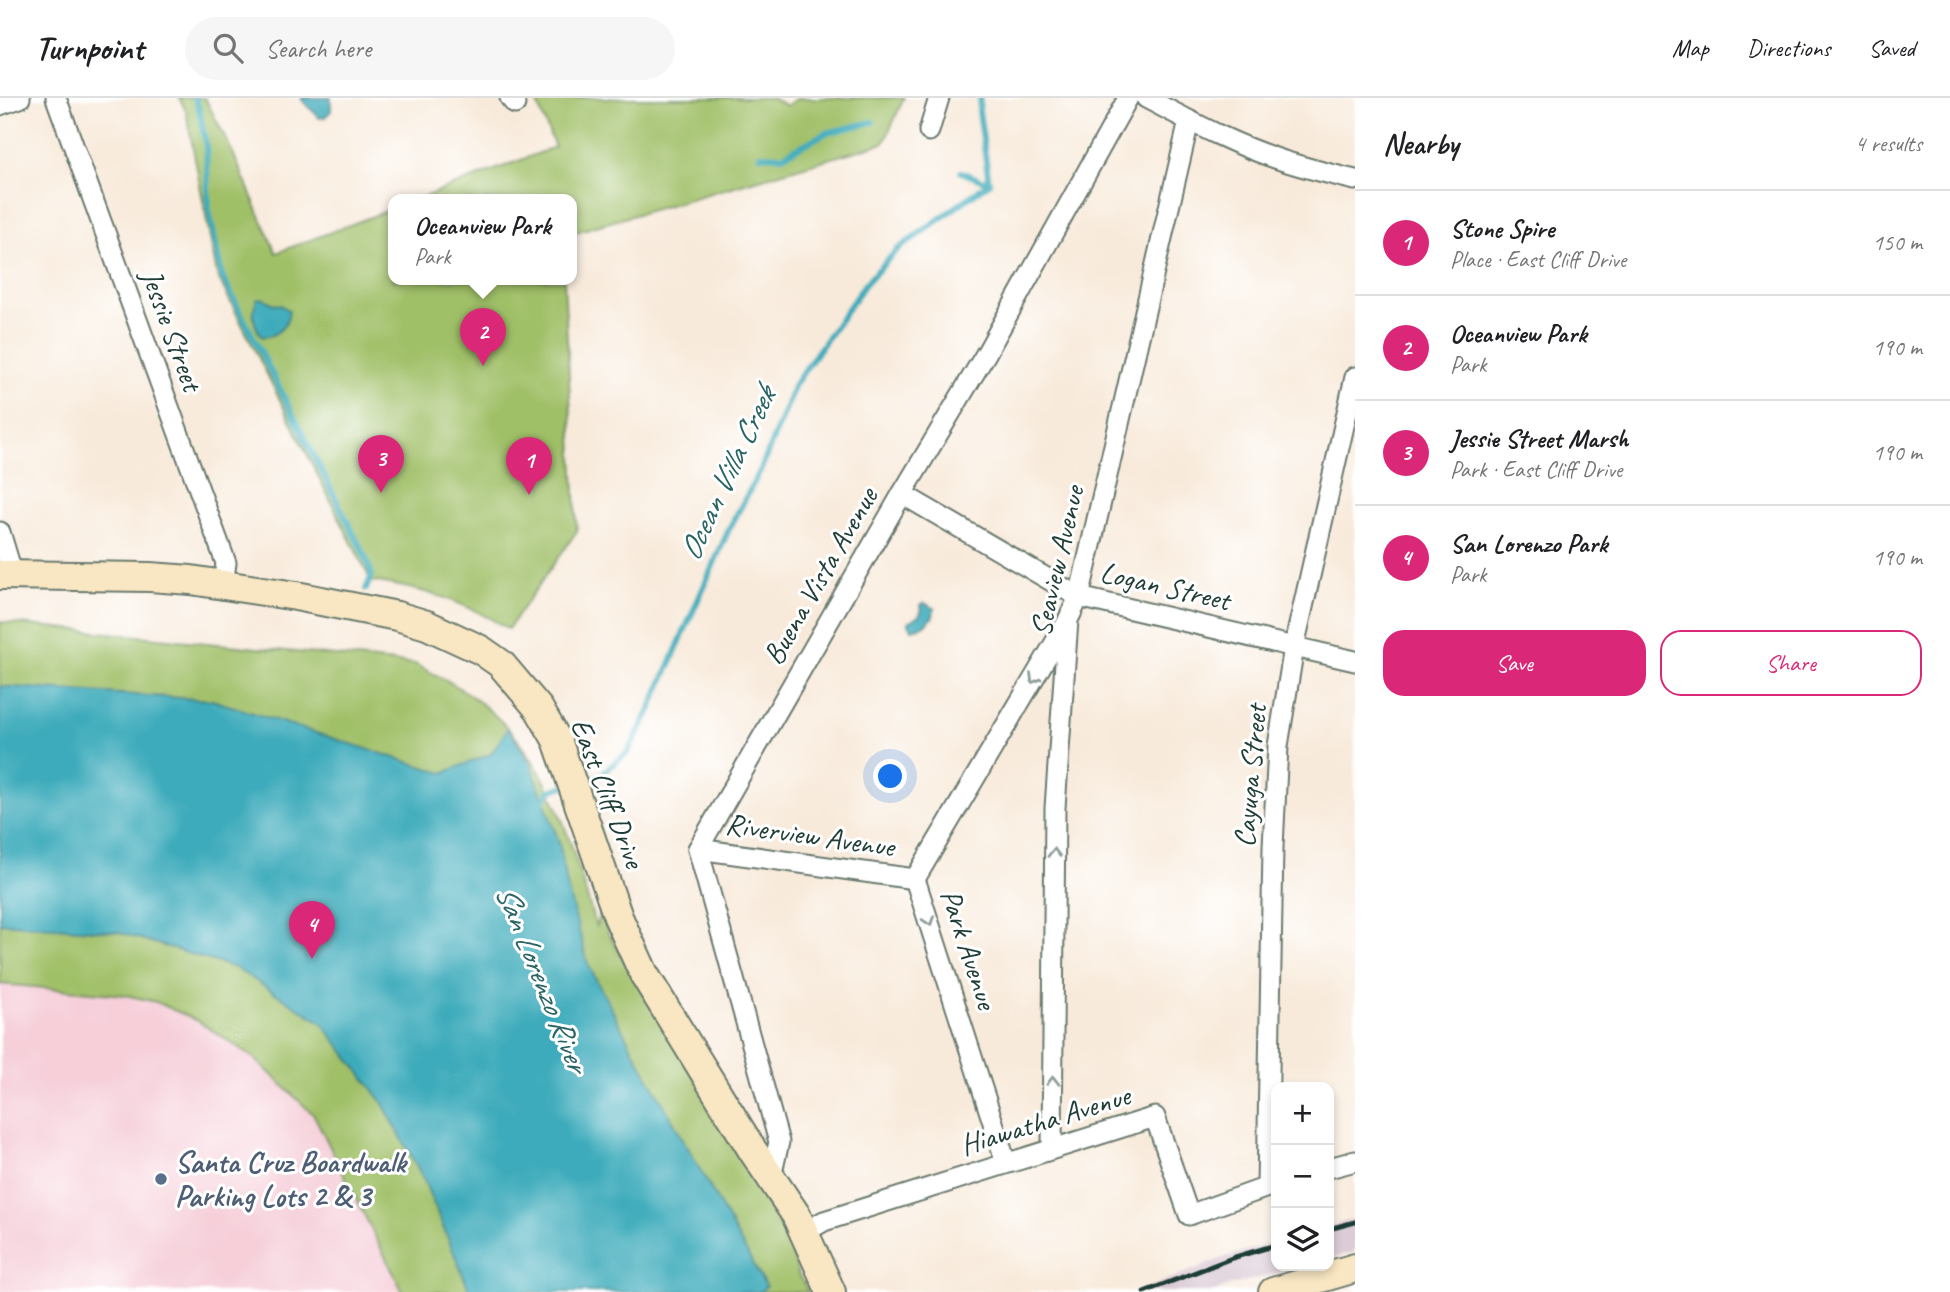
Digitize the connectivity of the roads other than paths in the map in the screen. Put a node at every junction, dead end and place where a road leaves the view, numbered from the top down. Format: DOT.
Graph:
graph roads {
  1 [pos="20,98"];
  2 [pos="56,98"];
  3 [pos="939,98"];
  4 [pos="1128,98"];
  5 [pos="1146,98"];
  6 [pos="0,105"];
  7 [pos="1189,121"];
  8 [pos="929,131"];
  9 [pos="1355,180"];
  10 [pos="1355,377"];
  11 [pos="902,494"];
  12 [pos="0,532"];
  13 [pos="7,575"];
  14 [pos="223,584"];
  15 [pos="1079,597"];
  16 [pos="1068,620"];
  17 [pos="1294,647"];
  18 [pos="1355,661"];
  19 [pos="698,849"];
  20 [pos="915,879"];
  21 [pos="770,1110"];
  22 [pos="1272,1145"];
  23 [pos="1052,1149"];
  24 [pos="753,1151"];
  25 [pos="1355,1161"];
  26 [pos="1006,1163"];
  27 [pos="1334,1167"];
  28 [pos="771,1177"];
  29 [pos="1271,1185"];
  30 [pos="806,1232"];
  31 [pos="1355,1268"];
  32 [pos="1283,1290"];
  33 [pos="831,1292"];
  1 -- 6 [label="street"];
  2 -- 14 [label="street, Jessie Street"];
  3 -- 8 [label="street"];
  4 -- 11 [label="street, Buena Vista Avenue"];
  5 -- 7 [label="street"];
  7 -- 9 [label="street"];
  7 -- 15 [label="street, Seaview Avenue"];
  10 -- 17 [label="street, Cayuga Street"];
  11 -- 15 [label="street, Logan Street"];
  11 -- 19 [label="street, Buena Vista Avenue"];
  12 -- 13 [label="street"];
  13 -- 14 [label="main road, East Cliff Drive"];
  14 -- 24 [label="main road, East Cliff Drive"];
  15 -- 16 [label="street, Seaview Avenue"];
  15 -- 17 [label="street, Logan Street"];
  16 -- 20 [label="street, Park Avenue, one-way"];
  23 -- 16 [label="street, Seaview Avenue, one-way"];
  17 -- 18 [label="street, Logan Street"];
  17 -- 22 [label="street, Cayuga Street"];
  19 -- 20 [label="street, Riverview Avenue"];
  19 -- 21 [label="street"];
  20 -- 26 [label="street, Park Avenue, one-way"];
  21 -- 24 [label="street"];
  21 -- 28 [label="street"];
  23 -- 26 [label="street, Hiawatha Avenue"];
  23 -- 29 [label="street, Hiawatha Avenue"];
  24 -- 28 [label="main road, East Cliff Drive"];
  25 -- 27 [label="street"];
  26 -- 30 [label="street, Hiawatha Avenue"];
  28 -- 30 [label="main road, East Cliff Drive"];
  30 -- 33 [label="main road, East Cliff Drive"];
  31 -- 32 [label="main road"];
}
